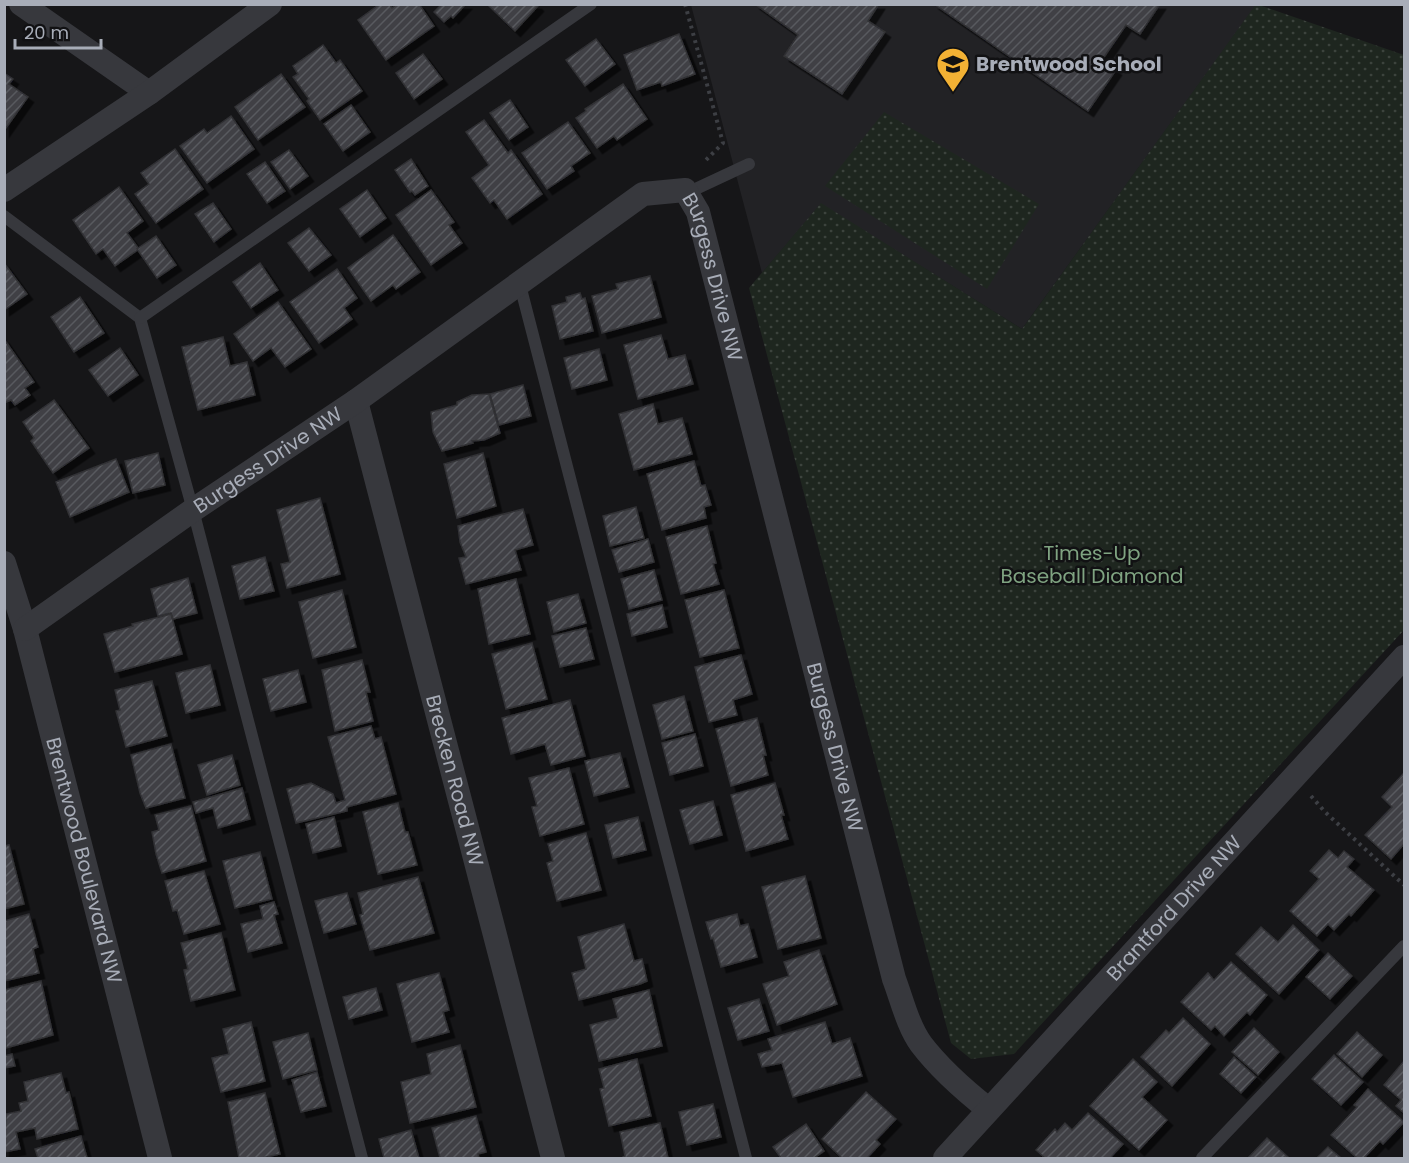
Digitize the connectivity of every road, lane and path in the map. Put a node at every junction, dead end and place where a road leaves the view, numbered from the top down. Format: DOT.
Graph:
graph roads {
  1 [pos="21,4"];
  2 [pos="270,4"];
  3 [pos="591,4"];
  4 [pos="685,4"];
  5 [pos="149,93"];
  6 [pos="750,164"];
  7 [pos="4,190"];
  8 [pos="686,192"];
  9 [pos="4,216"];
  10 [pos="520,285"];
  11 [pos="140,318"];
  12 [pos="357,402"];
  13 [pos="193,510"];
  14 [pos="4,563"];
  15 [pos="25,628"];
  16 [pos="1404,657"];
  17 [pos="1292,780"];
  18 [pos="1404,885"];
  19 [pos="1404,946"];
  20 [pos="988,1109"];
  21 [pos="160,1158"];
  22 [pos="362,1158"];
  23 [pos="554,1158"];
  24 [pos="746,1158"];
  25 [pos="945,1158"];
  26 [pos="1202,1158"];
  1 -- 5 [label="street"];
  2 -- 5 [label="street"];
  3 -- 11 [label="lane"];
  4 -- 8 [label="path"];
  5 -- 7 [label="street"];
  6 -- 8 [label="lane"];
  8 -- 10 [label="street, Burgess Drive NW"];
  8 -- 20 [label="street, Burgess Drive NW"];
  9 -- 11 [label="lane"];
  10 -- 12 [label="street, Burgess Drive NW"];
  10 -- 24 [label="lane"];
  11 -- 13 [label="lane"];
  12 -- 13 [label="street, Burgess Drive NW"];
  12 -- 23 [label="street, Brecken Road NW"];
  13 -- 15 [label="street, Burgess Drive NW"];
  13 -- 22 [label="lane"];
  14 -- 15 [label="street, Brentwood Boulevard NW"];
  15 -- 21 [label="street, Brentwood Boulevard NW"];
  16 -- 17 [label="street, Brantford Drive NW"];
  17 -- 18 [label="path"];
  17 -- 20 [label="street, Brantford Drive NW"];
  19 -- 26 [label="lane"];
  20 -- 25 [label="street, Brantford Drive NW"];
}
